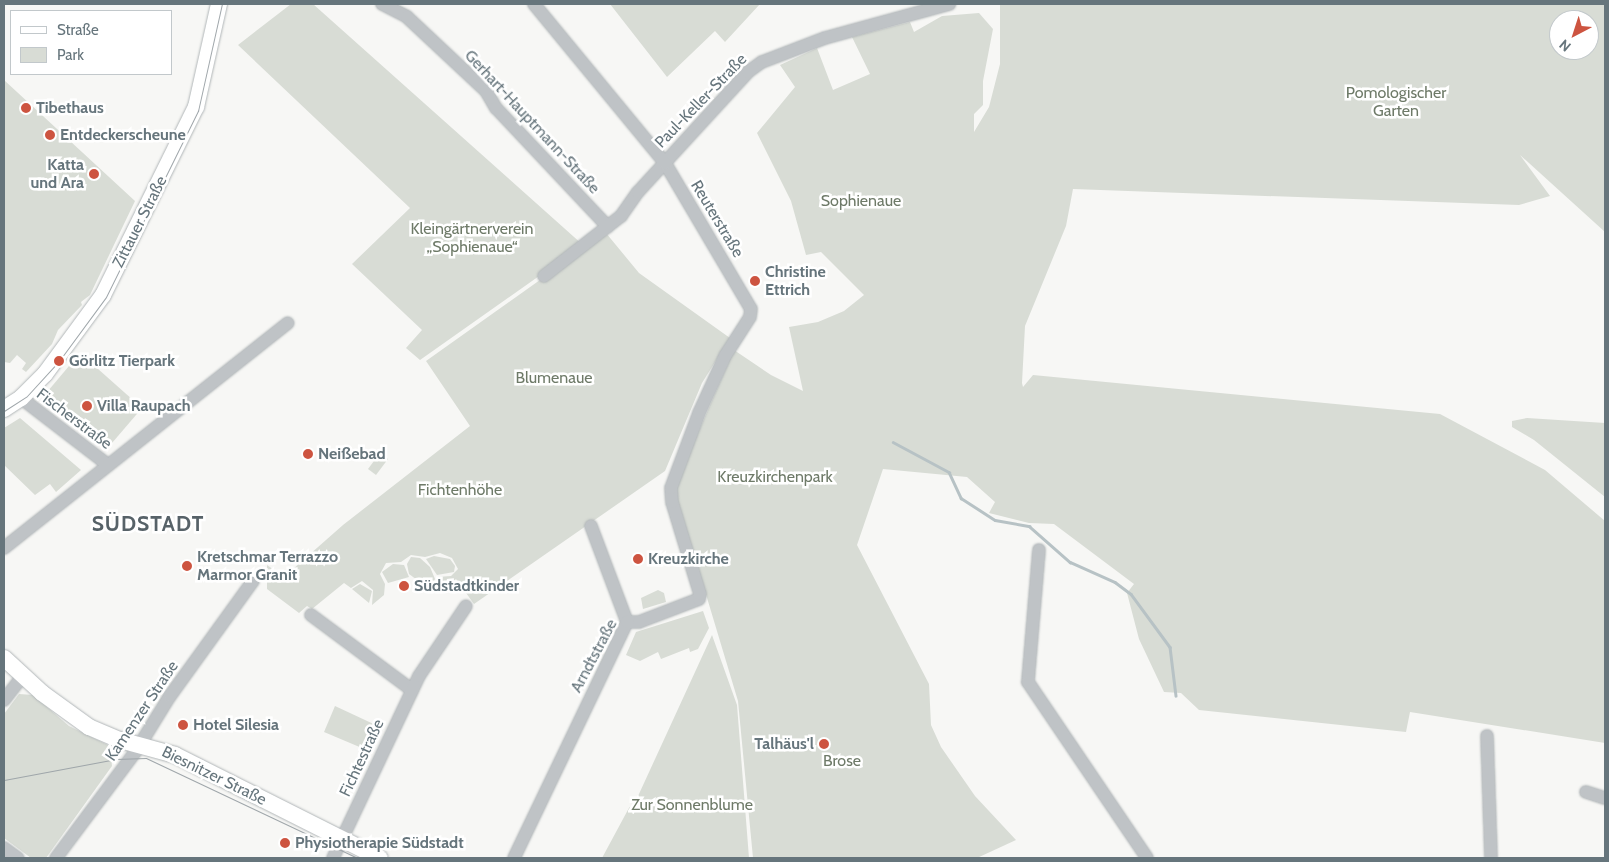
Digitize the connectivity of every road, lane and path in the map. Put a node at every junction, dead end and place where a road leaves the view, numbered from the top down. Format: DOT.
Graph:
graph roads {
  1 [pos="218,4"];
  2 [pos="382,4"];
  3 [pos="534,4"];
  4 [pos="949,4"];
  5 [pos="665,163"];
  6 [pos="608,227"];
  7 [pos="544,276"];
  8 [pos="288,323"];
  9 [pos="20,398"];
  10 [pos="4,408"];
  11 [pos="108,465"];
  12 [pos="674,477"];
  13 [pos="591,526"];
  14 [pos="4,548"];
  15 [pos="1040,550"];
  16 [pos="253,582"];
  17 [pos="466,606"];
  18 [pos="311,615"];
  19 [pos="627,622"];
  20 [pos="4,658"];
  21 [pos="23,676"];
  22 [pos="412,690"];
  23 [pos="4,700"];
  24 [pos="1487,736"];
  25 [pos="140,744"];
  26 [pos="1586,792"];
  27 [pos="1605,798"];
  28 [pos="342,839"];
  29 [pos="4,848"];
  30 [pos="18,858"];
  31 [pos="56,858"];
  32 [pos="333,858"];
  33 [pos="380,858"];
  34 [pos="514,858"];
  35 [pos="1147,858"];
  36 [pos="1491,858"];
  1 -- 9 [label="main road, Zittauer Straße"];
  2 -- 6 [label="street, Gerhart-Hauptmann-Straße"];
  3 -- 5 [label="street, Reuterstraße"];
  4 -- 5 [label="street, Paul-Keller-Straße"];
  5 -- 6 [label="street, Paul-Keller-Straße"];
  5 -- 12 [label="street, Reuterstraße"];
  6 -- 7 [label="street, Paul-Keller-Straße"];
  8 -- 11 [label="street"];
  9 -- 10 [label="main road, Zittauer Straße"];
  9 -- 11 [label="street, Fischerstraße"];
  11 -- 14 [label="street"];
  12 -- 19 [label="street, Arndtstraße"];
  13 -- 19 [label="street"];
  15 -- 35 [label="street"];
  16 -- 25 [label="street, Kamenzer Straße"];
  17 -- 22 [label="street, Fichtestraße"];
  18 -- 22 [label="street"];
  19 -- 34 [label="street, Arndtstraße"];
  20 -- 21 [label="main road, Biesnitzer Straße"];
  21 -- 23 [label="street"];
  21 -- 25 [label="main road, Biesnitzer Straße"];
  22 -- 28 [label="street, Fichtestraße"];
  24 -- 36 [label="street"];
  25 -- 28 [label="main road, Biesnitzer Straße"];
  25 -- 31 [label="street, Kamenzer Straße"];
  26 -- 27 [label="street"];
  28 -- 32 [label="street, Fichtestraße"];
  28 -- 33 [label="main road, Biesnitzer Straße"];
  29 -- 30 [label="street"];
}
